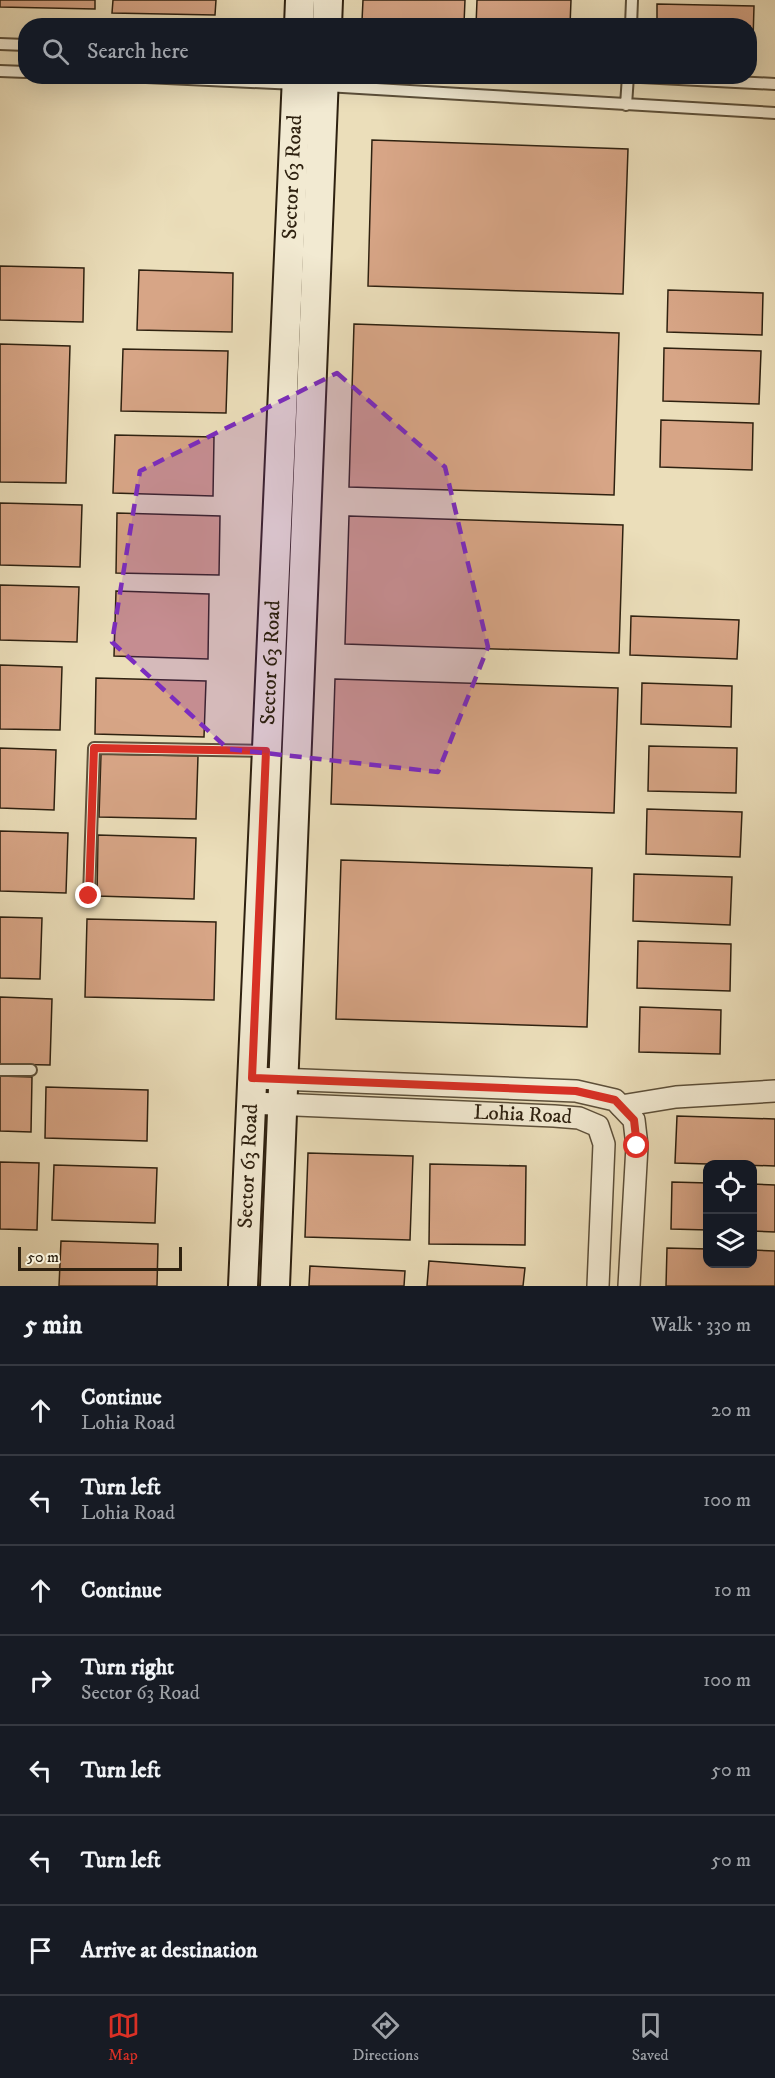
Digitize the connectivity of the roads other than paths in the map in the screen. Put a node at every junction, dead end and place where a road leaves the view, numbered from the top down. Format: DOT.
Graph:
graph roads {
  1 [pos="300,0"];
  2 [pos="328,0"];
  3 [pos="632,0"];
  4 [pos="299,18"];
  5 [pos="327,18"];
  6 [pos="631,18"];
  7 [pos="0,44"];
  8 [pos="18,45"];
  9 [pos="0,71"];
  10 [pos="18,72"];
  11 [pos="757,83"];
  12 [pos="310,84"];
  13 [pos="310,84"];
  14 [pos="338,84"];
  15 [pos="628,84"];
  16 [pos="775,84"];
  17 [pos="627,105"];
  18 [pos="775,113"];
  19 [pos="266,751"];
  20 [pos="89,896"];
  21 [pos="0,1070"];
  22 [pos="31,1070"];
  23 [pos="251,1091"];
  24 [pos="283,1091"];
  25 [pos="775,1092"];
  26 [pos="621,1106"];
  27 [pos="243,1286"];
  28 [pos="275,1286"];
  29 [pos="598,1286"];
  30 [pos="629,1286"];
  1 -- 4 [label="street"];
  2 -- 5 [label="street"];
  3 -- 6 [label="lane"];
  7 -- 8 [label="lane"];
  9 -- 10 [label="lane"];
  11 -- 16 [label="lane"];
  12 -- 19 [label="street, Sector 63 Road"];
  13 -- 24 [label="street, Sector 63 Road"];
  14 -- 17 [label="lane"];
  15 -- 17 [label="lane"];
  17 -- 18 [label="lane"];
  19 -- 20 [label="lane"];
  19 -- 23 [label="street, Sector 63 Road"];
  21 -- 22 [label="lane"];
  23 -- 24 [label="street"];
  23 -- 27 [label="street, Sector 63 Road"];
  24 -- 26 [label="street, Lohia Road"];
  24 -- 28 [label="street, Sector 63 Road"];
  24 -- 29 [label="street, Lohia Road"];
  25 -- 26 [label="street"];
  26 -- 30 [label="street"];
}
